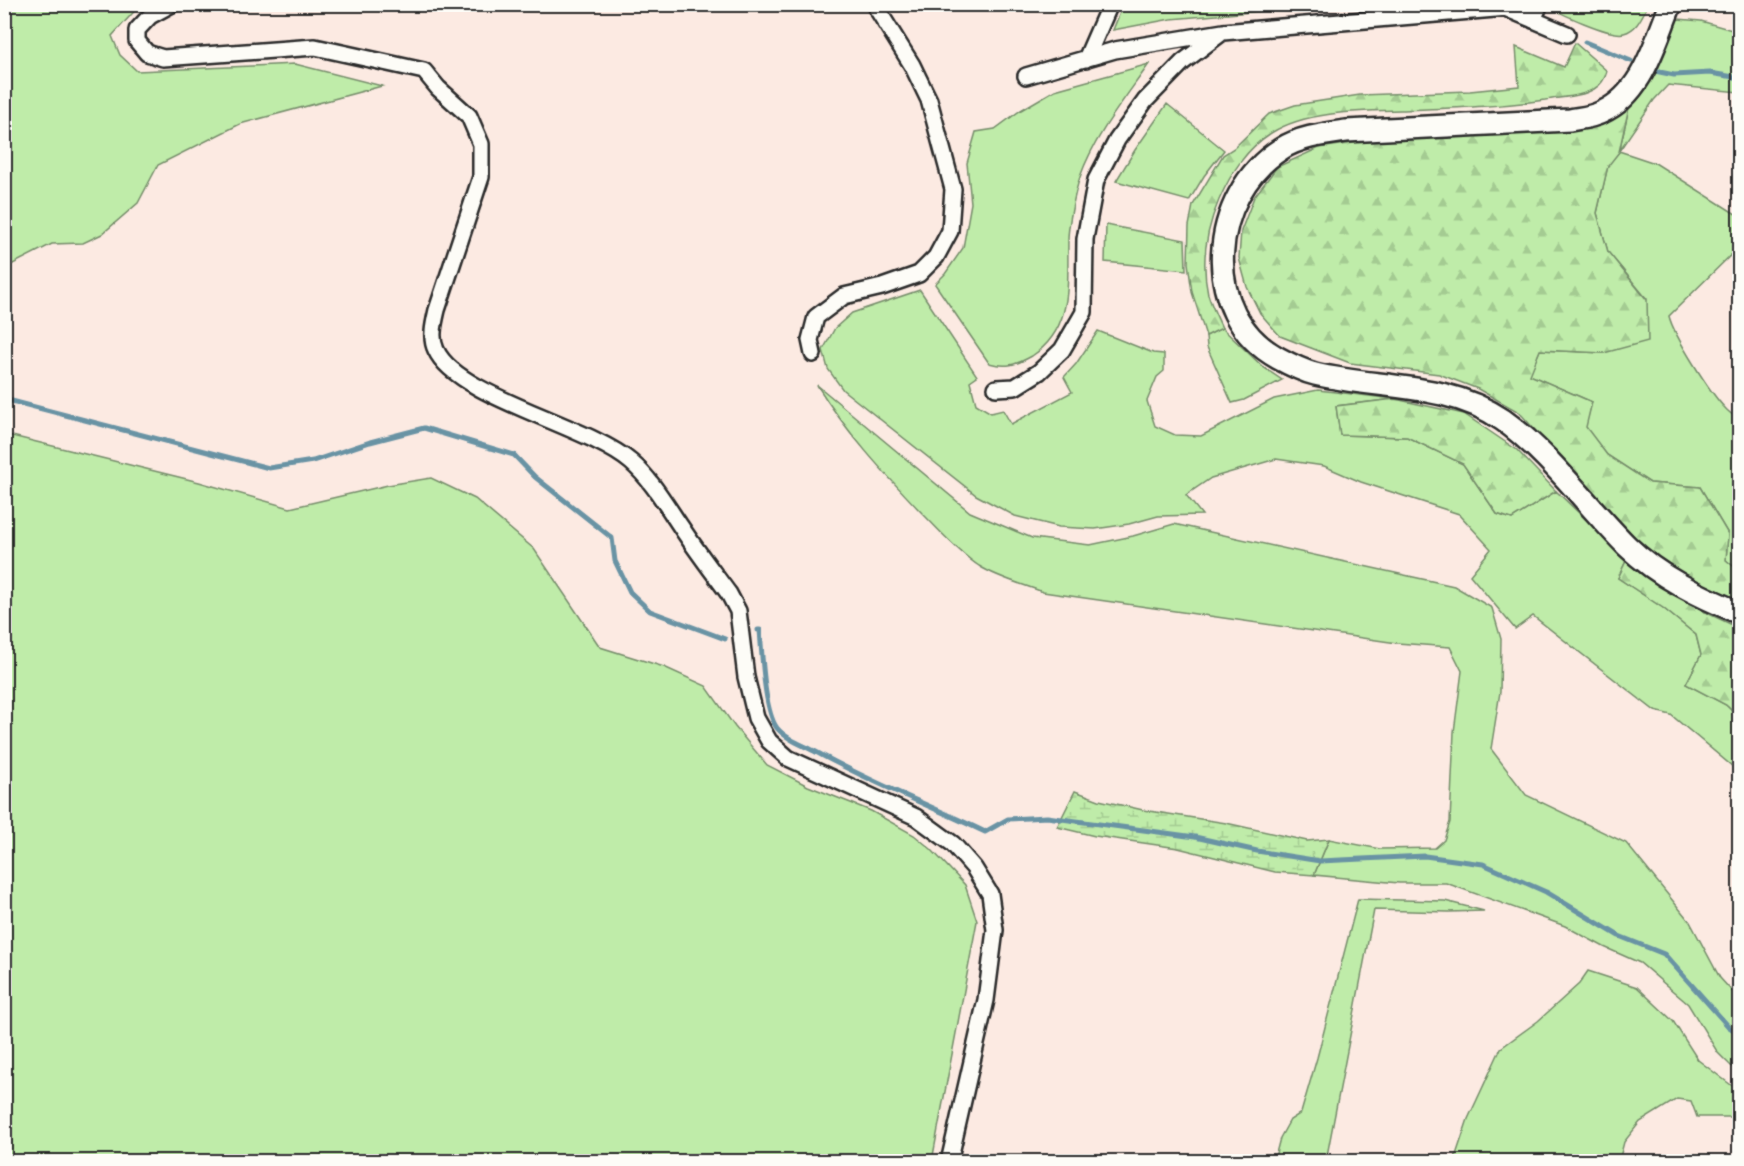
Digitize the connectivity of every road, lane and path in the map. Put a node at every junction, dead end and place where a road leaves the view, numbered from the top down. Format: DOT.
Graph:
graph roads {
  1 [pos="172,4"];
  2 [pos="874,4"];
  3 [pos="1110,4"];
  4 [pos="1540,4"];
  5 [pos="1671,4"];
  6 [pos="1502,6"];
  7 [pos="1533,20"];
  8 [pos="1223,32"];
  9 [pos="1567,34"];
  10 [pos="1086,59"];
  11 [pos="1026,76"];
  12 [pos="813,354"];
  13 [pos="996,388"];
  14 [pos="1740,613"];
  15 [pos="949,1161"];
  1 -- 15 [label="street"];
  2 -- 12 [label="street"];
  3 -- 10 [label="street"];
  4 -- 7 [label="street"];
  5 -- 14 [label="street"];
  6 -- 7 [label="street"];
  6 -- 8 [label="street"];
  7 -- 9 [label="street"];
  8 -- 10 [label="street"];
  8 -- 13 [label="street"];
  10 -- 11 [label="street"];
}
